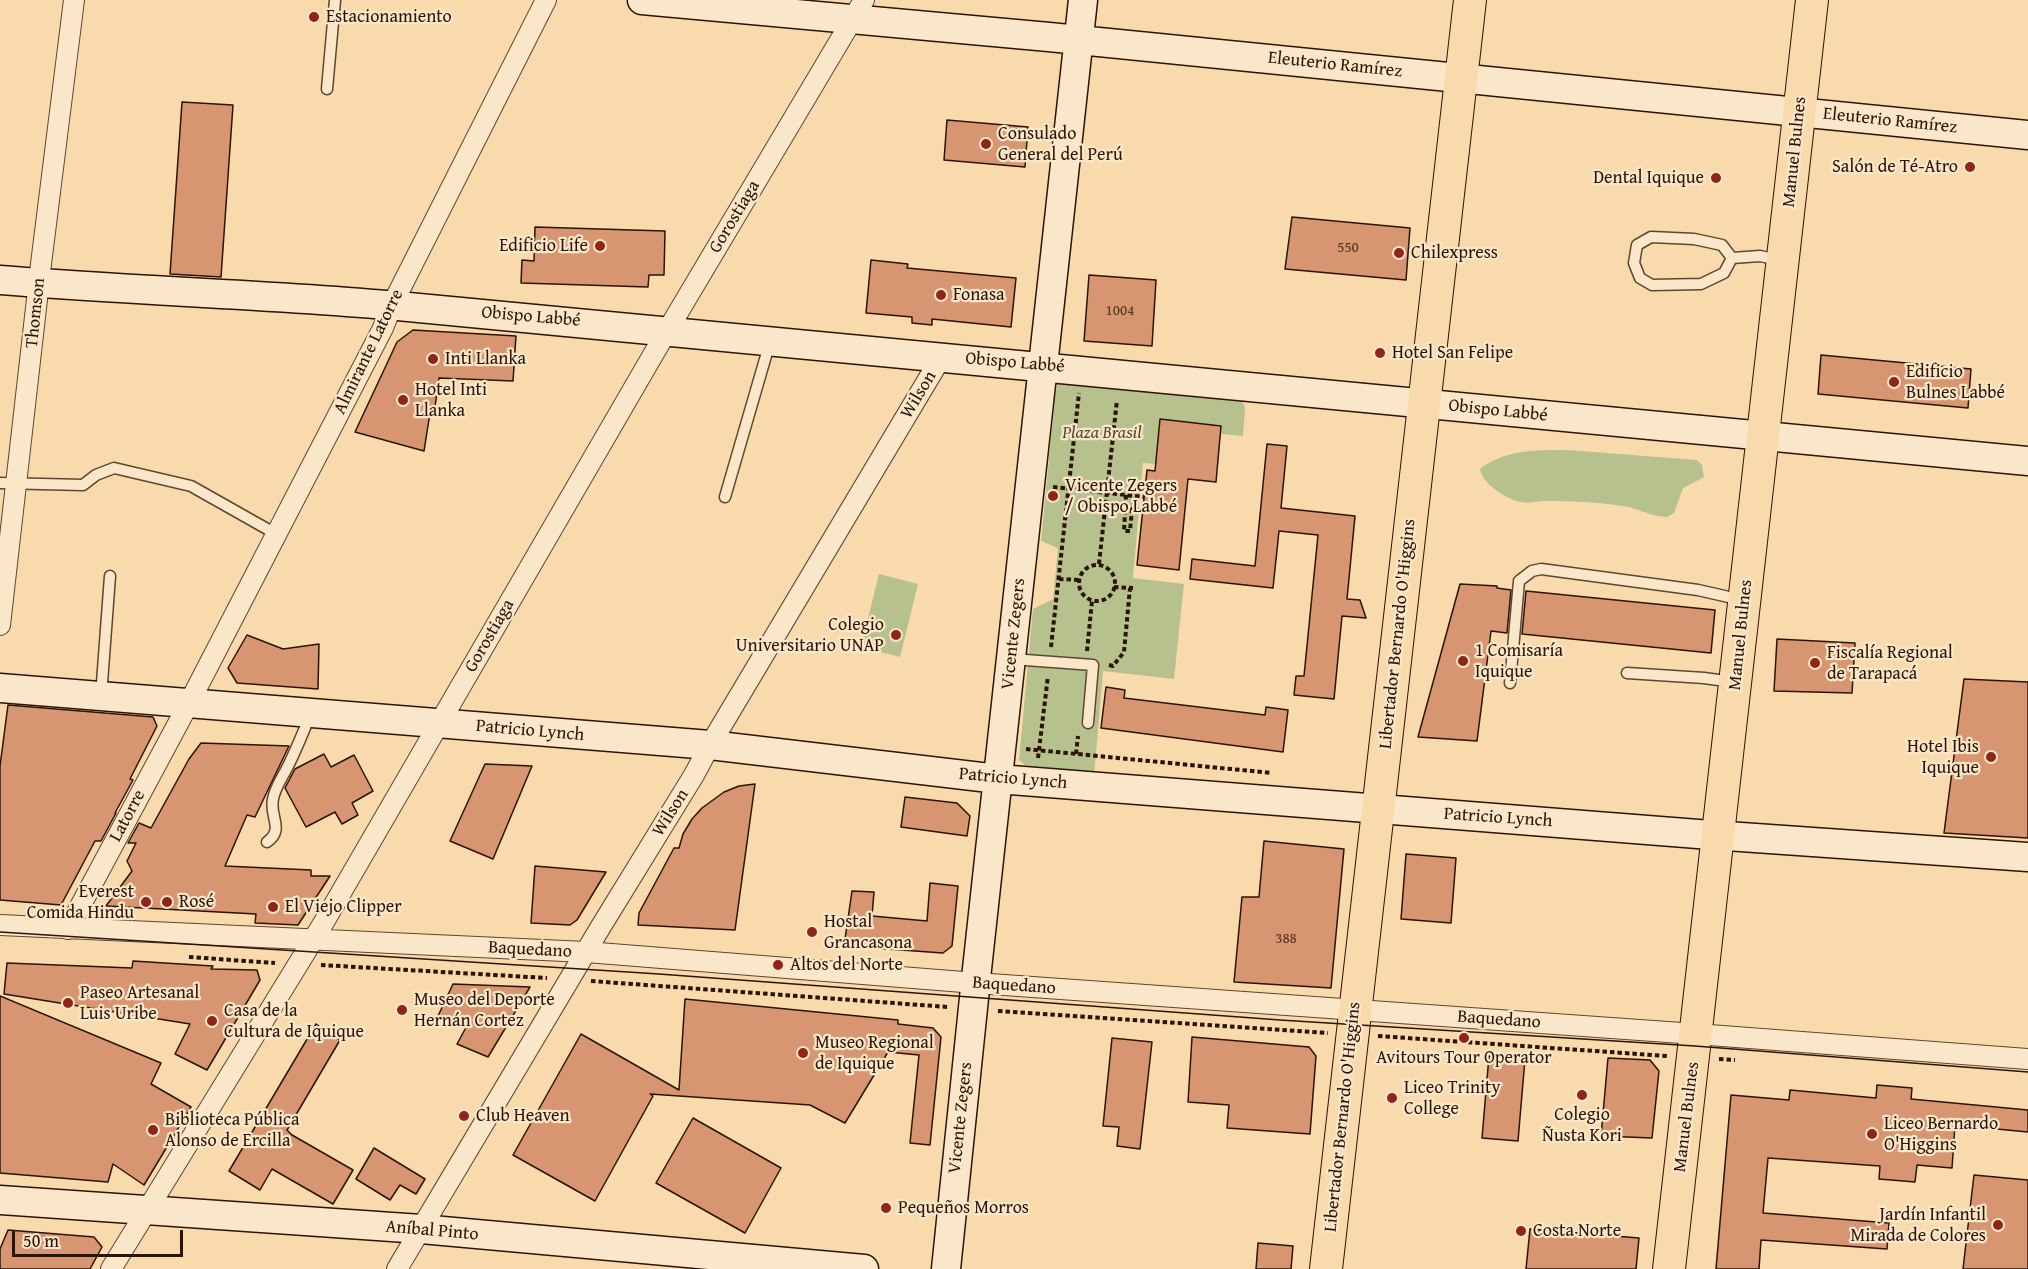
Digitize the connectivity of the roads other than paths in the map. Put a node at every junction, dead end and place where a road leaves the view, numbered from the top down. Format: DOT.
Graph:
graph roads {
  1 [pos="74,0"];
  2 [pos="336,0"];
  3 [pos="546,0"];
  4 [pos="642,0"];
  5 [pos="1083,0"];
  6 [pos="1470,0"];
  7 [pos="1812,0"];
  8 [pos="859,9"];
  9 [pos="1079,40"];
  10 [pos="1461,77"];
  11 [pos="327,89"];
  12 [pos="1800,111"];
  13 [pos="2028,135"];
  14 [pos="1732,258"];
  15 [pos="1784,261"];
  16 [pos="0,280"];
  17 [pos="39,284"];
  18 [pos="392,305"];
  19 [pos="668,329"];
  20 [pos="771,339"];
  21 [pos="942,356"];
  22 [pos="1044,365"];
  23 [pos="1424,404"];
  24 [pos="1763,436"];
  25 [pos="2028,461"];
  26 [pos="8,484"];
  27 [pos="725,497"];
  28 [pos="276,534"];
  29 [pos="110,576"];
  30 [pos="1745,601"];
  31 [pos="0,625"];
  32 [pos="1011,658"];
  33 [pos="1627,673"];
  34 [pos="1510,682"];
  35 [pos="1736,683"];
  36 [pos="0,688"];
  37 [pos="101,696"];
  38 [pos="189,703"];
  39 [pos="311,713"];
  40 [pos="439,723"];
  41 [pos="1088,723"];
  42 [pos="710,745"];
  43 [pos="998,779"];
  44 [pos="1378,809"];
  45 [pos="1718,835"];
  46 [pos="267,842"];
  47 [pos="2028,857"];
  48 [pos="0,925"];
  49 [pos="68,929"];
  50 [pos="312,940"];
  51 [pos="586,952"];
  52 [pos="974,996"];
  53 [pos="1354,1022"];
  54 [pos="1695,1046"];
  55 [pos="2028,1059"];
  56 [pos="0,1200"];
  57 [pos="146,1210"];
  58 [pos="421,1229"];
  59 [pos="728,1263"];
  60 [pos="111,1269"];
  61 [pos="397,1269"];
  62 [pos="864,1269"];
  63 [pos="946,1269"];
  64 [pos="1326,1269"];
  65 [pos="1669,1269"];
  1 -- 17 [label="street, Thomson"];
  2 -- 11 [label="lane"];
  3 -- 18 [label="street, Almirante Latorre"];
  4 -- 8 [label="street, Eleuterio Ramírez"];
  5 -- 9 [label="street, Vicente Zegers"];
  6 -- 10 [label="main road, Libertador Bernardo O'Higgins"];
  7 -- 12 [label="main road, Manuel Bulnes"];
  8 -- 9 [label="street, Eleuterio Ramírez"];
  8 -- 19 [label="street, Gorostiaga"];
  9 -- 10 [label="street, Eleuterio Ramírez"];
  9 -- 22 [label="street, Vicente Zegers"];
  10 -- 12 [label="street, Eleuterio Ramírez"];
  10 -- 23 [label="main road, Libertador Bernardo O'Higgins"];
  12 -- 13 [label="street, Eleuterio Ramírez"];
  12 -- 15 [label="main road, Manuel Bulnes"];
  14 -- 14 [label="lane"];
  14 -- 15 [label="lane"];
  15 -- 24 [label="main road, Manuel Bulnes"];
  16 -- 17 [label="street, Obispo Labbé"];
  17 -- 18 [label="street, Obispo Labbé"];
  17 -- 26 [label="street, Thomson"];
  18 -- 19 [label="street, Obispo Labbé"];
  18 -- 28 [label="street, Almirante Latorre"];
  19 -- 20 [label="street, Obispo Labbé"];
  19 -- 40 [label="street, Gorostiaga"];
  20 -- 21 [label="street, Obispo Labbé"];
  20 -- 27 [label="lane"];
  21 -- 22 [label="street, Obispo Labbé"];
  21 -- 42 [label="street, Wilson"];
  22 -- 23 [label="street, Obispo Labbé"];
  22 -- 32 [label="street, Vicente Zegers"];
  23 -- 24 [label="street, Obispo Labbé"];
  23 -- 44 [label="main road, Libertador Bernardo O'Higgins"];
  24 -- 25 [label="street, Obispo Labbé"];
  24 -- 30 [label="main road, Manuel Bulnes"];
  26 -- 28 [label="lane"];
  26 -- 31 [label="street, Thomson"];
  28 -- 38 [label="street, Almirante Latorre"];
  29 -- 37 [label="lane"];
  30 -- 34 [label="lane"];
  30 -- 35 [label="main road, Manuel Bulnes"];
  32 -- 41 [label="lane"];
  32 -- 43 [label="street, Vicente Zegers"];
  33 -- 35 [label="lane"];
  35 -- 45 [label="main road, Manuel Bulnes"];
  36 -- 37 [label="street, Patricio Lynch"];
  37 -- 38 [label="street, Patricio Lynch"];
  38 -- 39 [label="street, Patricio Lynch"];
  38 -- 49 [label="street, Latorre"];
  39 -- 40 [label="street, Patricio Lynch"];
  39 -- 46 [label="lane"];
  40 -- 42 [label="street, Patricio Lynch"];
  40 -- 50 [label="street, Gorostiaga"];
  42 -- 43 [label="street, Patricio Lynch"];
  42 -- 51 [label="street, Wilson"];
  43 -- 44 [label="street, Patricio Lynch"];
  43 -- 52 [label="street, Vicente Zegers"];
  44 -- 45 [label="street, Patricio Lynch"];
  44 -- 53 [label="main road, Libertador Bernardo O'Higgins"];
  45 -- 47 [label="street, Patricio Lynch"];
  45 -- 54 [label="main road, Manuel Bulnes"];
  48 -- 49 [label="street, Baquedano"];
  49 -- 50 [label="street, Baquedano"];
  50 -- 51 [label="street, Baquedano"];
  50 -- 57 [label="street, Gorostiaga"];
  51 -- 52 [label="street, Baquedano"];
  51 -- 58 [label="street, Wilson"];
  52 -- 53 [label="street, Baquedano"];
  52 -- 63 [label="street, Vicente Zegers"];
  53 -- 54 [label="street, Baquedano"];
  53 -- 64 [label="main road, Libertador Bernardo O'Higgins"];
  54 -- 55 [label="street, Baquedano"];
  54 -- 65 [label="main road, Manuel Bulnes"];
  56 -- 57 [label="street, Aníbal Pinto"];
  57 -- 58 [label="street, Aníbal Pinto"];
  57 -- 60 [label="street, Gorostiaga"];
  58 -- 59 [label="street, Aníbal Pinto"];
  58 -- 61 [label="street, Wilson"];
  59 -- 62 [label="street, Aníbal Pinto"];
}
